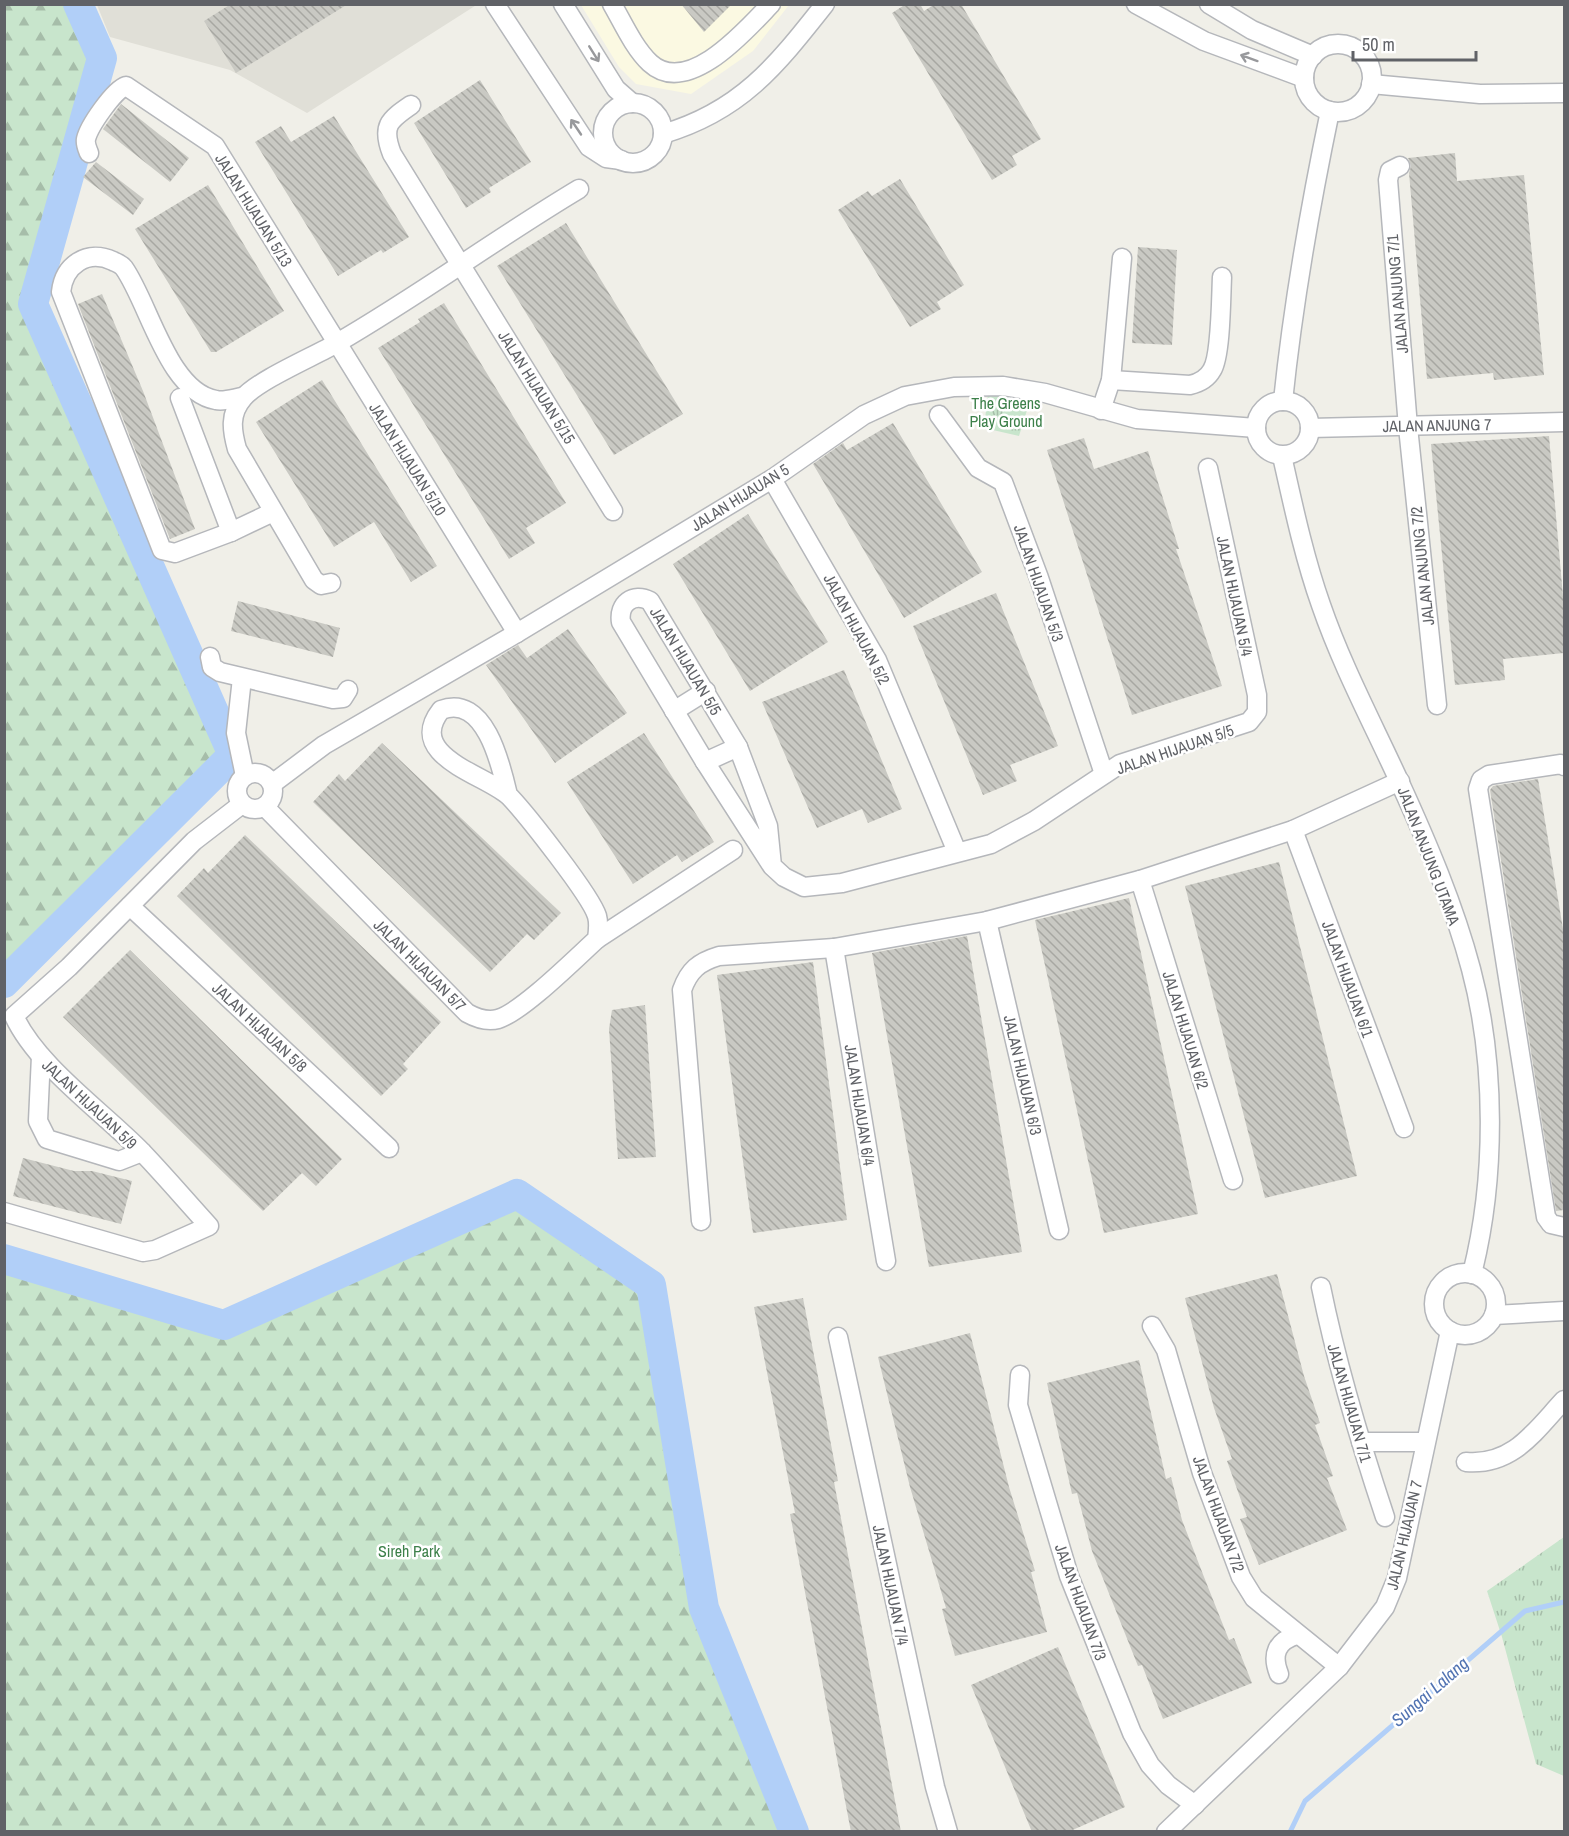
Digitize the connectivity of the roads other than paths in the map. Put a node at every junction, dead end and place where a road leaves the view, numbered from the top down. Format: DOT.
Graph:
graph roads {
  1 [pos="495,4"];
  2 [pos="563,4"];
  3 [pos="612,4"];
  4 [pos="771,4"];
  5 [pos="825,4"];
  6 [pos="1136,4"];
  7 [pos="1209,4"];
  8 [pos="1313,56"];
  9 [pos="1304,78"];
  10 [pos="1371,84"];
  11 [pos="1564,93"];
  12 [pos="632,103"];
  13 [pos="411,105"];
  14 [pos="1330,111"];
  15 [pos="663,134"];
  16 [pos="89,153"];
  17 [pos="621,160"];
  18 [pos="1400,166"];
  19 [pos="579,189"];
  20 [pos="1122,258"];
  21 [pos="461,264"];
  22 [pos="1222,277"];
  23 [pos="337,344"];
  24 [pos="1111,380"];
  25 [pos="243,397"];
  26 [pos="180,399"];
  27 [pos="1283,401"];
  28 [pos="1101,410"];
  29 [pos="939,415"];
  30 [pos="1564,422"];
  31 [pos="1408,427"];
  32 [pos="1256,428"];
  33 [pos="1310,428"];
  34 [pos="1282,456"];
  35 [pos="1208,468"];
  36 [pos="772,479"];
  37 [pos="613,510"];
  38 [pos="273,512"];
  39 [pos="231,532"];
  40 [pos="331,583"];
  41 [pos="517,633"];
  42 [pos="210,657"];
  43 [pos="242,678"];
  44 [pos="348,690"];
  45 [pos="706,691"];
  46 [pos="1437,705"];
  47 [pos="674,711"];
  48 [pos="1249,722"];
  49 [pos="738,747"];
  50 [pos="705,762"];
  51 [pos="1564,766"];
  52 [pos="1104,774"];
  53 [pos="245,776"];
  54 [pos="1400,782"];
  55 [pos="272,784"];
  56 [pos="508,795"];
  57 [pos="242,804"];
  58 [pos="265,807"];
  59 [pos="1293,830"];
  60 [pos="733,850"];
  61 [pos="957,852"];
  62 [pos="772,866"];
  63 [pos="1140,880"];
  64 [pos="130,906"];
  65 [pos="987,921"];
  66 [pos="597,939"];
  67 [pos="834,948"];
  68 [pos="9,1020"];
  69 [pos="41,1056"];
  70 [pos="1404,1128"];
  71 [pos="389,1148"];
  72 [pos="142,1152"];
  73 [pos="1233,1180"];
  74 [pos="4,1212"];
  75 [pos="701,1221"];
  76 [pos="1564,1227"];
  77 [pos="1059,1230"];
  78 [pos="886,1261"];
  79 [pos="1472,1274"];
  80 [pos="1321,1287"];
  81 [pos="1564,1311"];
  82 [pos="1494,1315"];
  83 [pos="1152,1326"];
  84 [pos="1450,1331"];
  85 [pos="838,1337"];
  86 [pos="1020,1374"];
  87 [pos="1564,1400"];
  88 [pos="1361,1442"];
  89 [pos="1425,1442"];
  90 [pos="1466,1462"];
  91 [pos="1385,1517"];
  92 [pos="1297,1635"];
  93 [pos="1339,1667"];
  94 [pos="1279,1674"];
  95 [pos="1195,1805"];
  96 [pos="948,1832"];
  97 [pos="1166,1832"];
  17 -- 1 [label="street, one-way"];
  2 -- 12 [label="street, one-way"];
  3 -- 4 [label="street"];
  5 -- 15 [label="street"];
  9 -- 6 [label="street, one-way"];
  7 -- 8 [label="street"];
  8 -- 9 [label="street"];
  8 -- 10 [label="street"];
  9 -- 14 [label="street"];
  10 -- 11 [label="street"];
  10 -- 14 [label="street"];
  12 -- 15 [label="street"];
  12 -- 17 [label="street"];
  13 -- 21 [label="street, JALAN HIJAUAN 5/15"];
  14 -- 27 [label="street"];
  15 -- 17 [label="street"];
  16 -- 23 [label="street, JALAN HIJAUAN 5/13"];
  18 -- 31 [label="street, JALAN ANJUNG 7/1"];
  19 -- 21 [label="street"];
  20 -- 24 [label="street"];
  21 -- 23 [label="street"];
  21 -- 37 [label="street, JALAN HIJAUAN 5/15"];
  22 -- 24 [label="street"];
  23 -- 25 [label="street"];
  23 -- 41 [label="street, JALAN HIJAUAN 5/10"];
  24 -- 28 [label="street"];
  25 -- 38 [label="street"];
  25 -- 39 [label="street"];
  26 -- 39 [label="street"];
  27 -- 32 [label="street"];
  27 -- 33 [label="street"];
  28 -- 32 [label="street, JALAN HIJAUAN 5"];
  28 -- 36 [label="street, JALAN HIJAUAN 5"];
  29 -- 52 [label="street, JALAN HIJAUAN 5/3"];
  30 -- 31 [label="street, JALAN ANJUNG 7"];
  31 -- 33 [label="street, JALAN ANJUNG 7"];
  31 -- 46 [label="street, JALAN ANJUNG 7/2"];
  32 -- 34 [label="street"];
  33 -- 34 [label="street"];
  34 -- 54 [label="street, JALAN ANJUNG UTAMA"];
  35 -- 48 [label="street, JALAN HIJAUAN 5/4"];
  36 -- 41 [label="street, JALAN HIJAUAN 5"];
  36 -- 61 [label="street, JALAN HIJAUAN 5/2"];
  38 -- 39 [label="street"];
  38 -- 40 [label="street"];
  41 -- 55 [label="street, JALAN HIJAUAN 5"];
  42 -- 43 [label="street"];
  43 -- 44 [label="street"];
  43 -- 53 [label="street"];
  45 -- 47 [label="street"];
  45 -- 47 [label="street, JALAN HIJAUAN 5/5"];
  45 -- 49 [label="street, JALAN HIJAUAN 5/5"];
  47 -- 50 [label="street, JALAN HIJAUAN 5/5"];
  48 -- 52 [label="street, JALAN HIJAUAN 5/5"];
  49 -- 50 [label="street"];
  49 -- 62 [label="street, JALAN HIJAUAN 5/5"];
  50 -- 62 [label="street, JALAN HIJAUAN 5/5"];
  51 -- 76 [label="street"];
  52 -- 61 [label="street, JALAN HIJAUAN 5/5"];
  53 -- 55 [label="street"];
  53 -- 57 [label="street"];
  54 -- 59 [label="street"];
  54 -- 79 [label="street, JALAN ANJUNG UTAMA"];
  55 -- 58 [label="street"];
  56 -- 56 [label="street"];
  56 -- 66 [label="street"];
  57 -- 58 [label="street"];
  57 -- 64 [label="street"];
  58 -- 66 [label="street, JALAN HIJAUAN 5/7"];
  59 -- 63 [label="street"];
  59 -- 70 [label="street, JALAN HIJAUAN 6/1"];
  60 -- 66 [label="street, JALAN HIJAUAN 5/7"];
  61 -- 62 [label="street, JALAN HIJAUAN 5/5"];
  63 -- 65 [label="street"];
  63 -- 73 [label="street, JALAN HIJAUAN 6/2"];
  64 -- 68 [label="street"];
  64 -- 71 [label="street, JALAN HIJAUAN 5/8"];
  65 -- 67 [label="street"];
  65 -- 77 [label="street, JALAN HIJAUAN 6/3"];
  67 -- 75 [label="street"];
  67 -- 78 [label="street, JALAN HIJAUAN 6/4"];
  68 -- 69 [label="street"];
  69 -- 72 [label="street, JALAN HIJAUAN 5/9"];
  69 -- 72 [label="street, JALAN HIJAUAN 5/9"];
  72 -- 74 [label="street, JALAN HIJAUAN 5/9"];
  79 -- 82 [label="street"];
  79 -- 84 [label="street"];
  80 -- 88 [label="street, JALAN HIJAUAN 7/1"];
  81 -- 82 [label="street"];
  82 -- 84 [label="street"];
  83 -- 92 [label="street, JALAN HIJAUAN 7/2"];
  84 -- 89 [label="street, JALAN HIJAUAN 7"];
  85 -- 96 [label="street, JALAN HIJAUAN 7/4"];
  86 -- 95 [label="street, JALAN HIJAUAN 7/3"];
  87 -- 90 [label="street"];
  88 -- 89 [label="street"];
  88 -- 91 [label="street, JALAN HIJAUAN 7/1"];
  89 -- 93 [label="street, JALAN HIJAUAN 7"];
  92 -- 93 [label="street, JALAN HIJAUAN 7/2"];
  92 -- 94 [label="street"];
  93 -- 95 [label="street, JALAN HIJAUAN 7"];
  95 -- 97 [label="street, JALAN HIJAUAN 7"];
}
